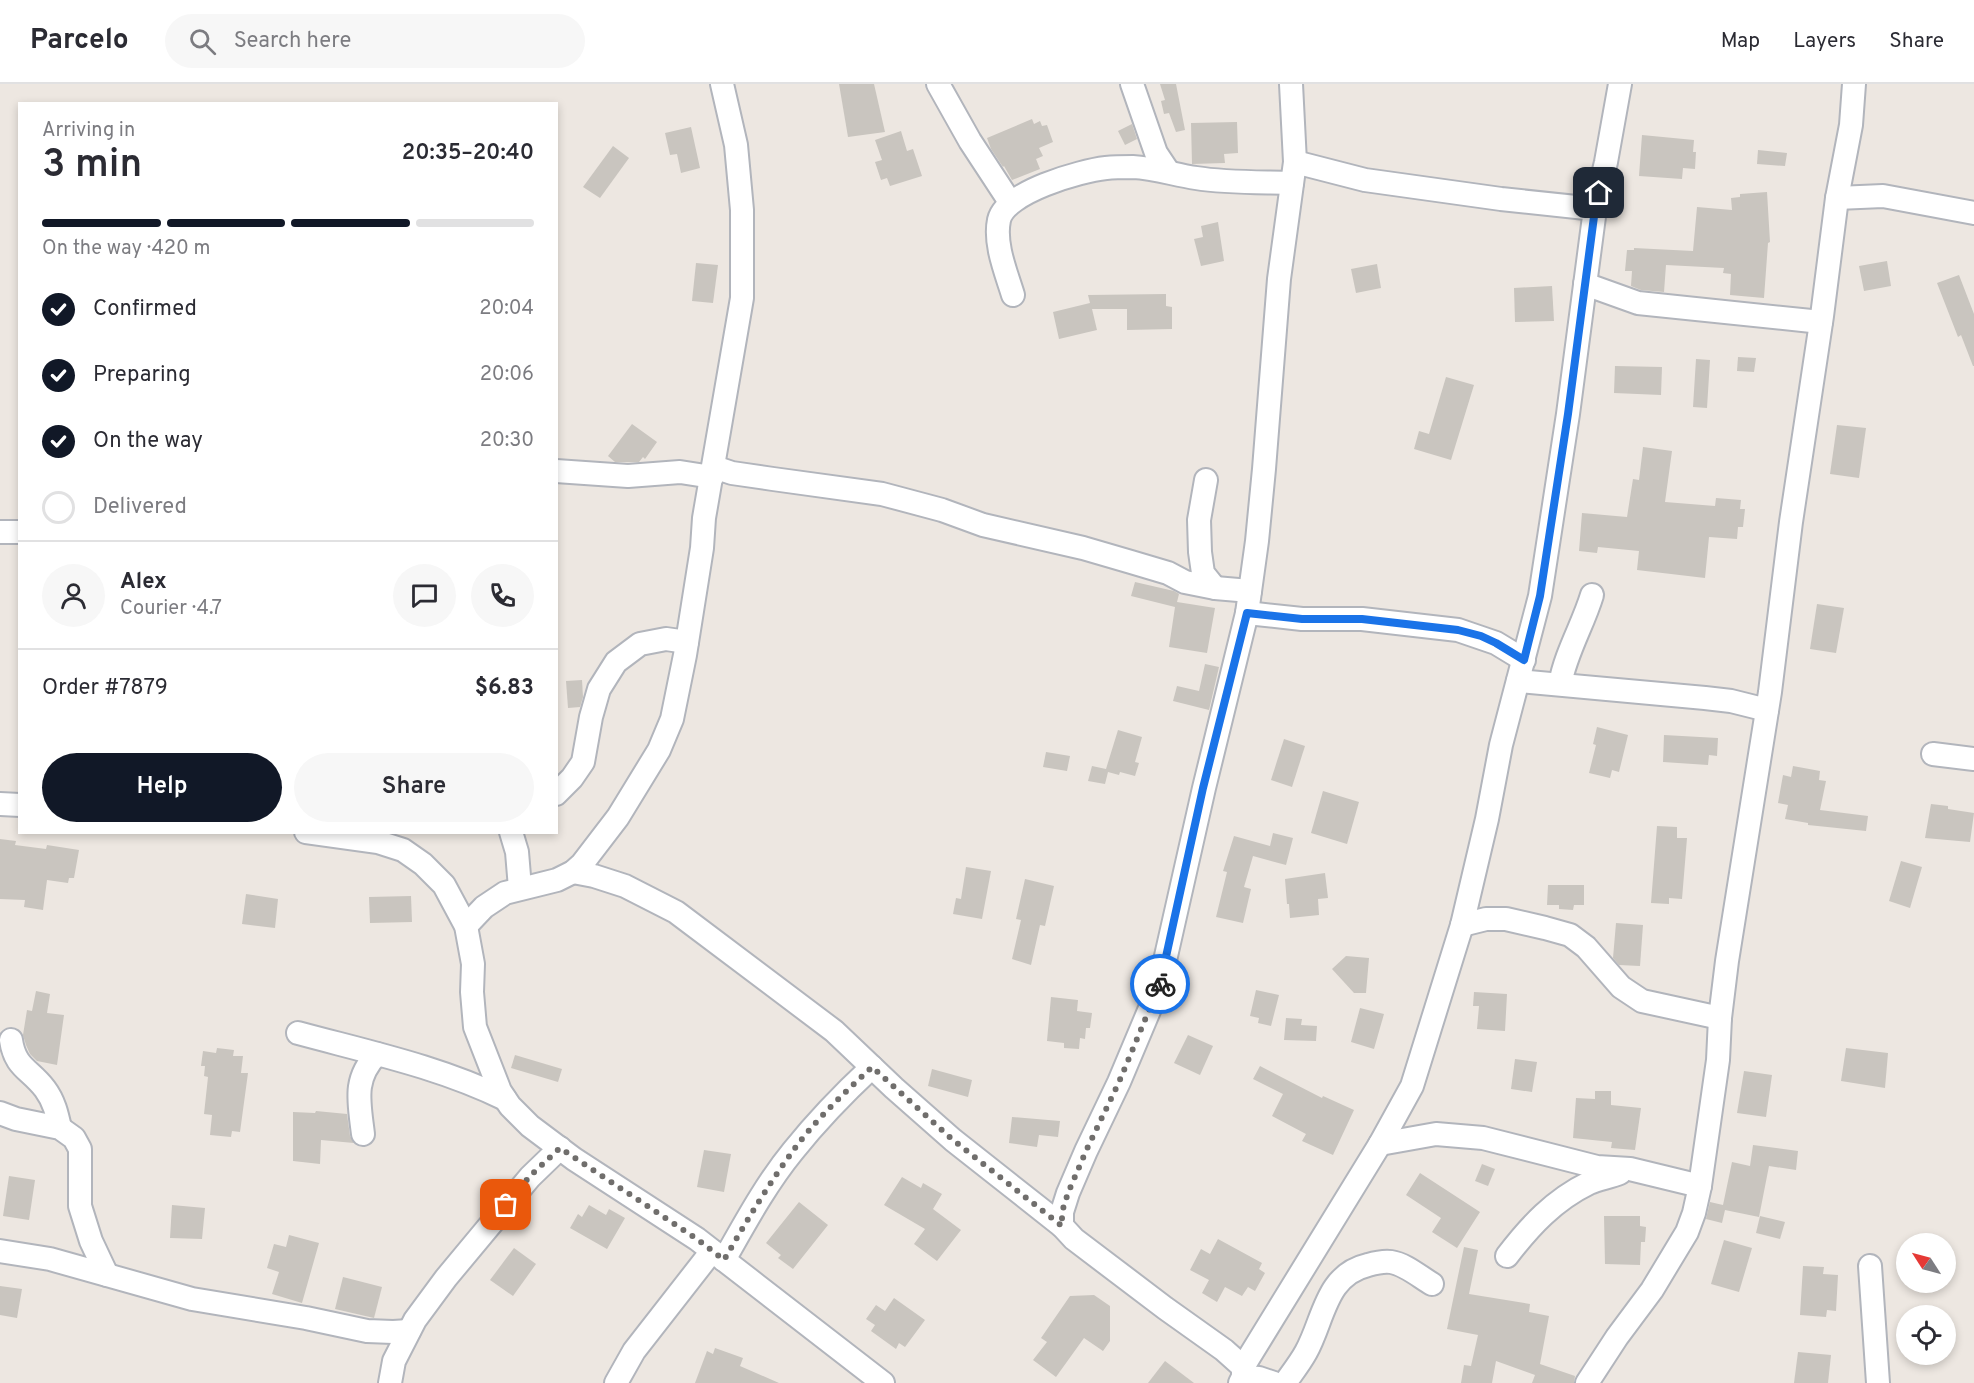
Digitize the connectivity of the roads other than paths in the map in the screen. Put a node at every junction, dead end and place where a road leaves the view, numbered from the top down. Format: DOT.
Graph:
graph roads {
  1 [pos="722,84"];
  2 [pos="938,84"];
  3 [pos="1132,84"];
  4 [pos="1291,84"];
  5 [pos="1620,84"];
  6 [pos="1854,84"];
  7 [pos="1168,171"];
  8 [pos="1293,173"];
  9 [pos="1837,198"];
  10 [pos="1010,202"];
  11 [pos="1595,209"];
  12 [pos="1974,213"];
  13 [pos="1585,284"];
  14 [pos="1013,295"];
  15 [pos="1821,322"];
  16 [pos="558,471"];
  17 [pos="713,472"];
  18 [pos="1206,480"];
  19 [pos="0,532"];
  20 [pos="18,532"];
  21 [pos="1215,588"];
  22 [pos="1592,595"];
  23 [pos="1248,602"];
  24 [pos="687,642"];
  25 [pos="1521,671"];
  26 [pos="1560,684"];
  27 [pos="1767,710"];
  28 [pos="1934,754"];
  29 [pos="1974,759"];
  30 [pos="558,792"];
  31 [pos="0,804"];
  32 [pos="18,804"];
  33 [pos="320,834"];
  34 [pos="512,834"];
  35 [pos="573,872"];
  36 [pos="520,888"];
  37 [pos="1462,925"];
  38 [pos="466,926"];
  39 [pos="1720,1018"];
  40 [pos="298,1033"];
  41 [pos="11,1040"];
  42 [pos="376,1054"];
  43 [pos="872,1067"];
  44 [pos="505,1099"];
  45 [pos="0,1113"];
  46 [pos="60,1128"];
  47 [pos="363,1134"];
  48 [pos="1380,1144"];
  49 [pos="560,1148"];
  50 [pos="1630,1169"];
  51 [pos="1700,1186"];
  52 [pos="1062,1226"];
  53 [pos="0,1251"];
  54 [pos="718,1255"];
  55 [pos="1507,1256"];
  56 [pos="1870,1266"];
  57 [pos="107,1275"];
  58 [pos="1432,1284"];
  59 [pos="409,1331"];
  60 [pos="1242,1375"];
  61 [pos="390,1383"];
  62 [pos="616,1383"];
  63 [pos="883,1383"];
  64 [pos="1274,1383"];
  65 [pos="1285,1383"];
  66 [pos="1587,1383"];
  67 [pos="1878,1383"];
  1 -- 17 [label="street"];
  2 -- 10 [label="street"];
  3 -- 7 [label="street"];
  4 -- 8 [label="street"];
  5 -- 11 [label="street"];
  6 -- 9 [label="street"];
  7 -- 8 [label="street"];
  7 -- 10 [label="street"];
  8 -- 11 [label="street"];
  8 -- 23 [label="street"];
  9 -- 12 [label="street"];
  9 -- 15 [label="street"];
  10 -- 14 [label="street"];
  11 -- 13 [label="street"];
  13 -- 15 [label="street"];
  13 -- 25 [label="street"];
  15 -- 27 [label="street"];
  16 -- 17 [label="street"];
  17 -- 21 [label="street"];
  17 -- 24 [label="street"];
  18 -- 21 [label="street"];
  19 -- 20 [label="street"];
  21 -- 23 [label="street"];
  22 -- 26 [label="street"];
  23 -- 25 [label="street"];
  23 -- 52 [label="street"];
  24 -- 30 [label="street"];
  24 -- 35 [label="street"];
  25 -- 26 [label="street"];
  25 -- 37 [label="street"];
  26 -- 27 [label="street"];
  27 -- 39 [label="street"];
  28 -- 29 [label="street"];
  31 -- 32 [label="street"];
  33 -- 38 [label="street"];
  34 -- 36 [label="street"];
  35 -- 36 [label="street"];
  35 -- 43 [label="street"];
  36 -- 38 [label="street"];
  37 -- 39 [label="street"];
  37 -- 48 [label="street"];
  38 -- 44 [label="street"];
  39 -- 51 [label="street"];
  40 -- 42 [label="street"];
  41 -- 46 [label="street"];
  42 -- 44 [label="street"];
  42 -- 47 [label="street"];
  43 -- 52 [label="street"];
  43 -- 54 [label="street"];
  44 -- 49 [label="street"];
  45 -- 46 [label="street"];
  46 -- 57 [label="street"];
  48 -- 50 [label="street"];
  48 -- 60 [label="street"];
  49 -- 54 [label="street"];
  49 -- 59 [label="street"];
  50 -- 51 [label="street"];
  50 -- 55 [label="street"];
  51 -- 66 [label="street"];
  52 -- 60 [label="street"];
  53 -- 57 [label="street"];
  54 -- 62 [label="street"];
  54 -- 63 [label="street"];
  56 -- 67 [label="street"];
  57 -- 59 [label="street"];
  58 -- 65 [label="street"];
  59 -- 61 [label="street"];
  60 -- 64 [label="street"];
}
